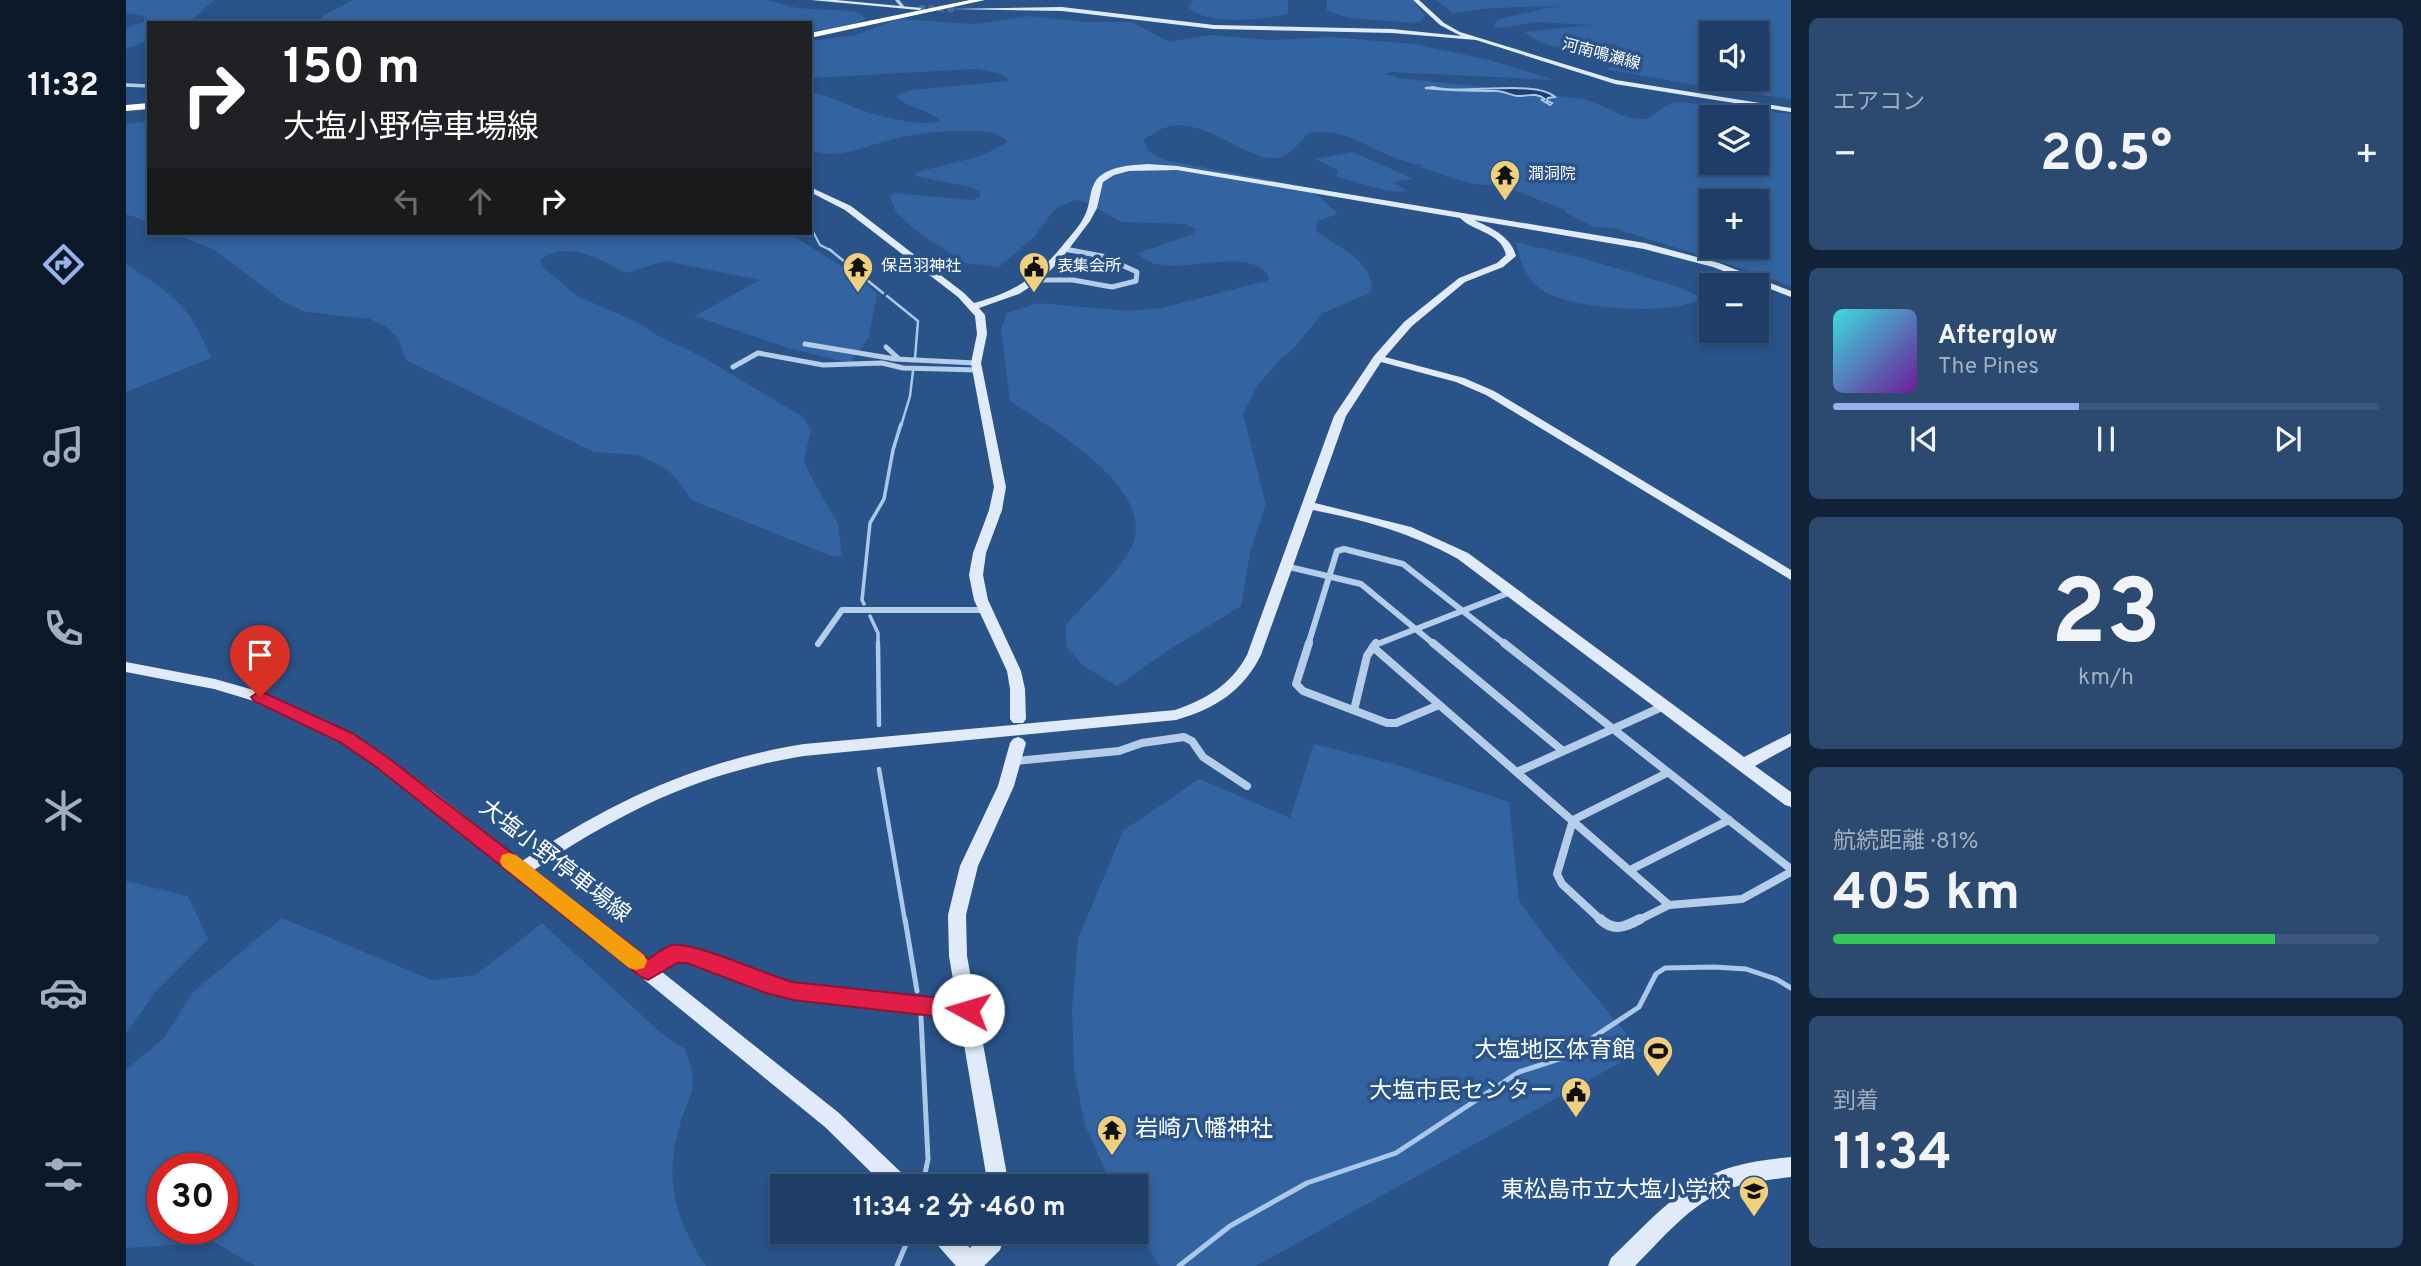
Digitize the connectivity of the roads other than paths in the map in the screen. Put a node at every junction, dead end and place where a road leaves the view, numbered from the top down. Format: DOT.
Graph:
graph roads {
  1 [pos="814,0"];
  2 [pos="897,0"];
  3 [pos="968,0"];
  4 [pos="981,0"];
  5 [pos="1416,0"];
  6 [pos="902,6"];
  7 [pos="919,8"];
  8 [pos="954,9"];
  9 [pos="812,35"];
  10 [pos="812,35"];
  11 [pos="1474,39"];
  12 [pos="126,85"];
  13 [pos="147,86"];
  14 [pos="147,102"];
  15 [pos="126,104"];
  16 [pos="1791,110"];
  17 [pos="812,190"];
  18 [pos="1462,214"];
  19 [pos="1065,249"];
  20 [pos="1039,280"];
  21 [pos="1791,294"];
  22 [pos="974,306"];
  23 [pos="805,344"];
  24 [pos="886,347"];
  25 [pos="1378,358"];
  26 [pos="899,359"];
  27 [pos="733,367"];
  28 [pos="977,367"];
  29 [pos="903,368"];
  30 [pos="1308,505"];
  31 [pos="1285,566"];
  32 [pos="1330,576"];
  33 [pos="1791,576"];
  34 [pos="1511,592"];
  35 [pos="985,610"];
  36 [pos="1462,610"];
  37 [pos="1414,628"];
  38 [pos="818,644"];
  39 [pos="1373,647"];
  40 [pos="126,667"];
  41 [pos="1439,705"];
  42 [pos="1664,706"];
  43 [pos="1354,710"];
  44 [pos="1018,719"];
  45 [pos="1612,729"];
  46 [pos="1791,739"];
  47 [pos="1018,743"];
  48 [pos="1563,751"];
  49 [pos="1015,761"];
  50 [pos="1743,765"];
  51 [pos="1517,772"];
  52 [pos="1667,773"];
  53 [pos="1247,786"];
  54 [pos="1791,801"];
  55 [pos="1573,820"];
  56 [pos="1729,820"];
  57 [pos="521,870"];
  58 [pos="1630,870"];
  59 [pos="1791,871"];
  60 [pos="1669,905"];
  61 [pos="648,971"];
  62 [pos="968,1010"];
  63 [pos="1791,1167"];
  64 [pos="888,1174"];
  65 [pos="996,1174"];
  66 [pos="952,1244"];
  67 [pos="990,1244"];
  68 [pos="971,1265"];
  69 [pos="1619,1266"];
  1 -- 6 [label="street"];
  2 -- 6 [label="street"];
  3 -- 9 [label="highway"];
  4 -- 10 [label="highway"];
  5 -- 11 [label="street, 河南鳴瀬線"];
  6 -- 7 [label="street"];
  8 -- 11 [label="street"];
  11 -- 16 [label="street, 河南鳴瀬線"];
  12 -- 13 [label="street"];
  14 -- 15 [label="highway"];
  17 -- 22 [label="street"];
  18 -- 19 [label="street"];
  18 -- 21 [label="street"];
  18 -- 25 [label="street"];
  19 -- 20 [label="street"];
  19 -- 20 [label="street"];
  20 -- 22 [label="street"];
  22 -- 28 [label="street"];
  23 -- 26 [label="street"];
  24 -- 26 [label="street"];
  25 -- 30 [label="street"];
  25 -- 33 [label="street"];
  26 -- 28 [label="street"];
  26 -- 29 [label="street"];
  27 -- 29 [label="street"];
  28 -- 29 [label="street"];
  28 -- 35 [label="street"];
  30 -- 31 [label="street"];
  30 -- 34 [label="street"];
  31 -- 32 [label="street"];
  31 -- 57 [label="street"];
  32 -- 36 [label="street"];
  32 -- 37 [label="street"];
  32 -- 43 [label="street"];
  34 -- 36 [label="street"];
  34 -- 42 [label="street"];
  35 -- 38 [label="street"];
  35 -- 44 [label="street"];
  36 -- 37 [label="street"];
  36 -- 45 [label="street"];
  37 -- 39 [label="street"];
  37 -- 48 [label="street"];
  39 -- 41 [label="street"];
  39 -- 43 [label="street"];
  40 -- 57 [label="street, 大塩小野停車場線"];
  41 -- 43 [label="street"];
  41 -- 51 [label="street"];
  42 -- 45 [label="street"];
  42 -- 50 [label="street"];
  45 -- 48 [label="street"];
  45 -- 52 [label="street"];
  46 -- 50 [label="street"];
  47 -- 49 [label="street"];
  48 -- 51 [label="street"];
  49 -- 53 [label="street"];
  49 -- 62 [label="street"];
  50 -- 54 [label="street"];
  51 -- 55 [label="street"];
  52 -- 55 [label="street"];
  52 -- 56 [label="street"];
  55 -- 58 [label="street"];
  55 -- 60 [label="street"];
  56 -- 58 [label="street"];
  56 -- 59 [label="street"];
  57 -- 61 [label="street, 大塩小野停車場線"];
  58 -- 60 [label="street"];
  59 -- 60 [label="street"];
  61 -- 62 [label="street"];
  61 -- 64 [label="street, 大塩小野停車場線"];
  62 -- 65 [label="street"];
  63 -- 69 [label="street"];
  66 -- 68 [label="street"];
  67 -- 68 [label="street"];
}
